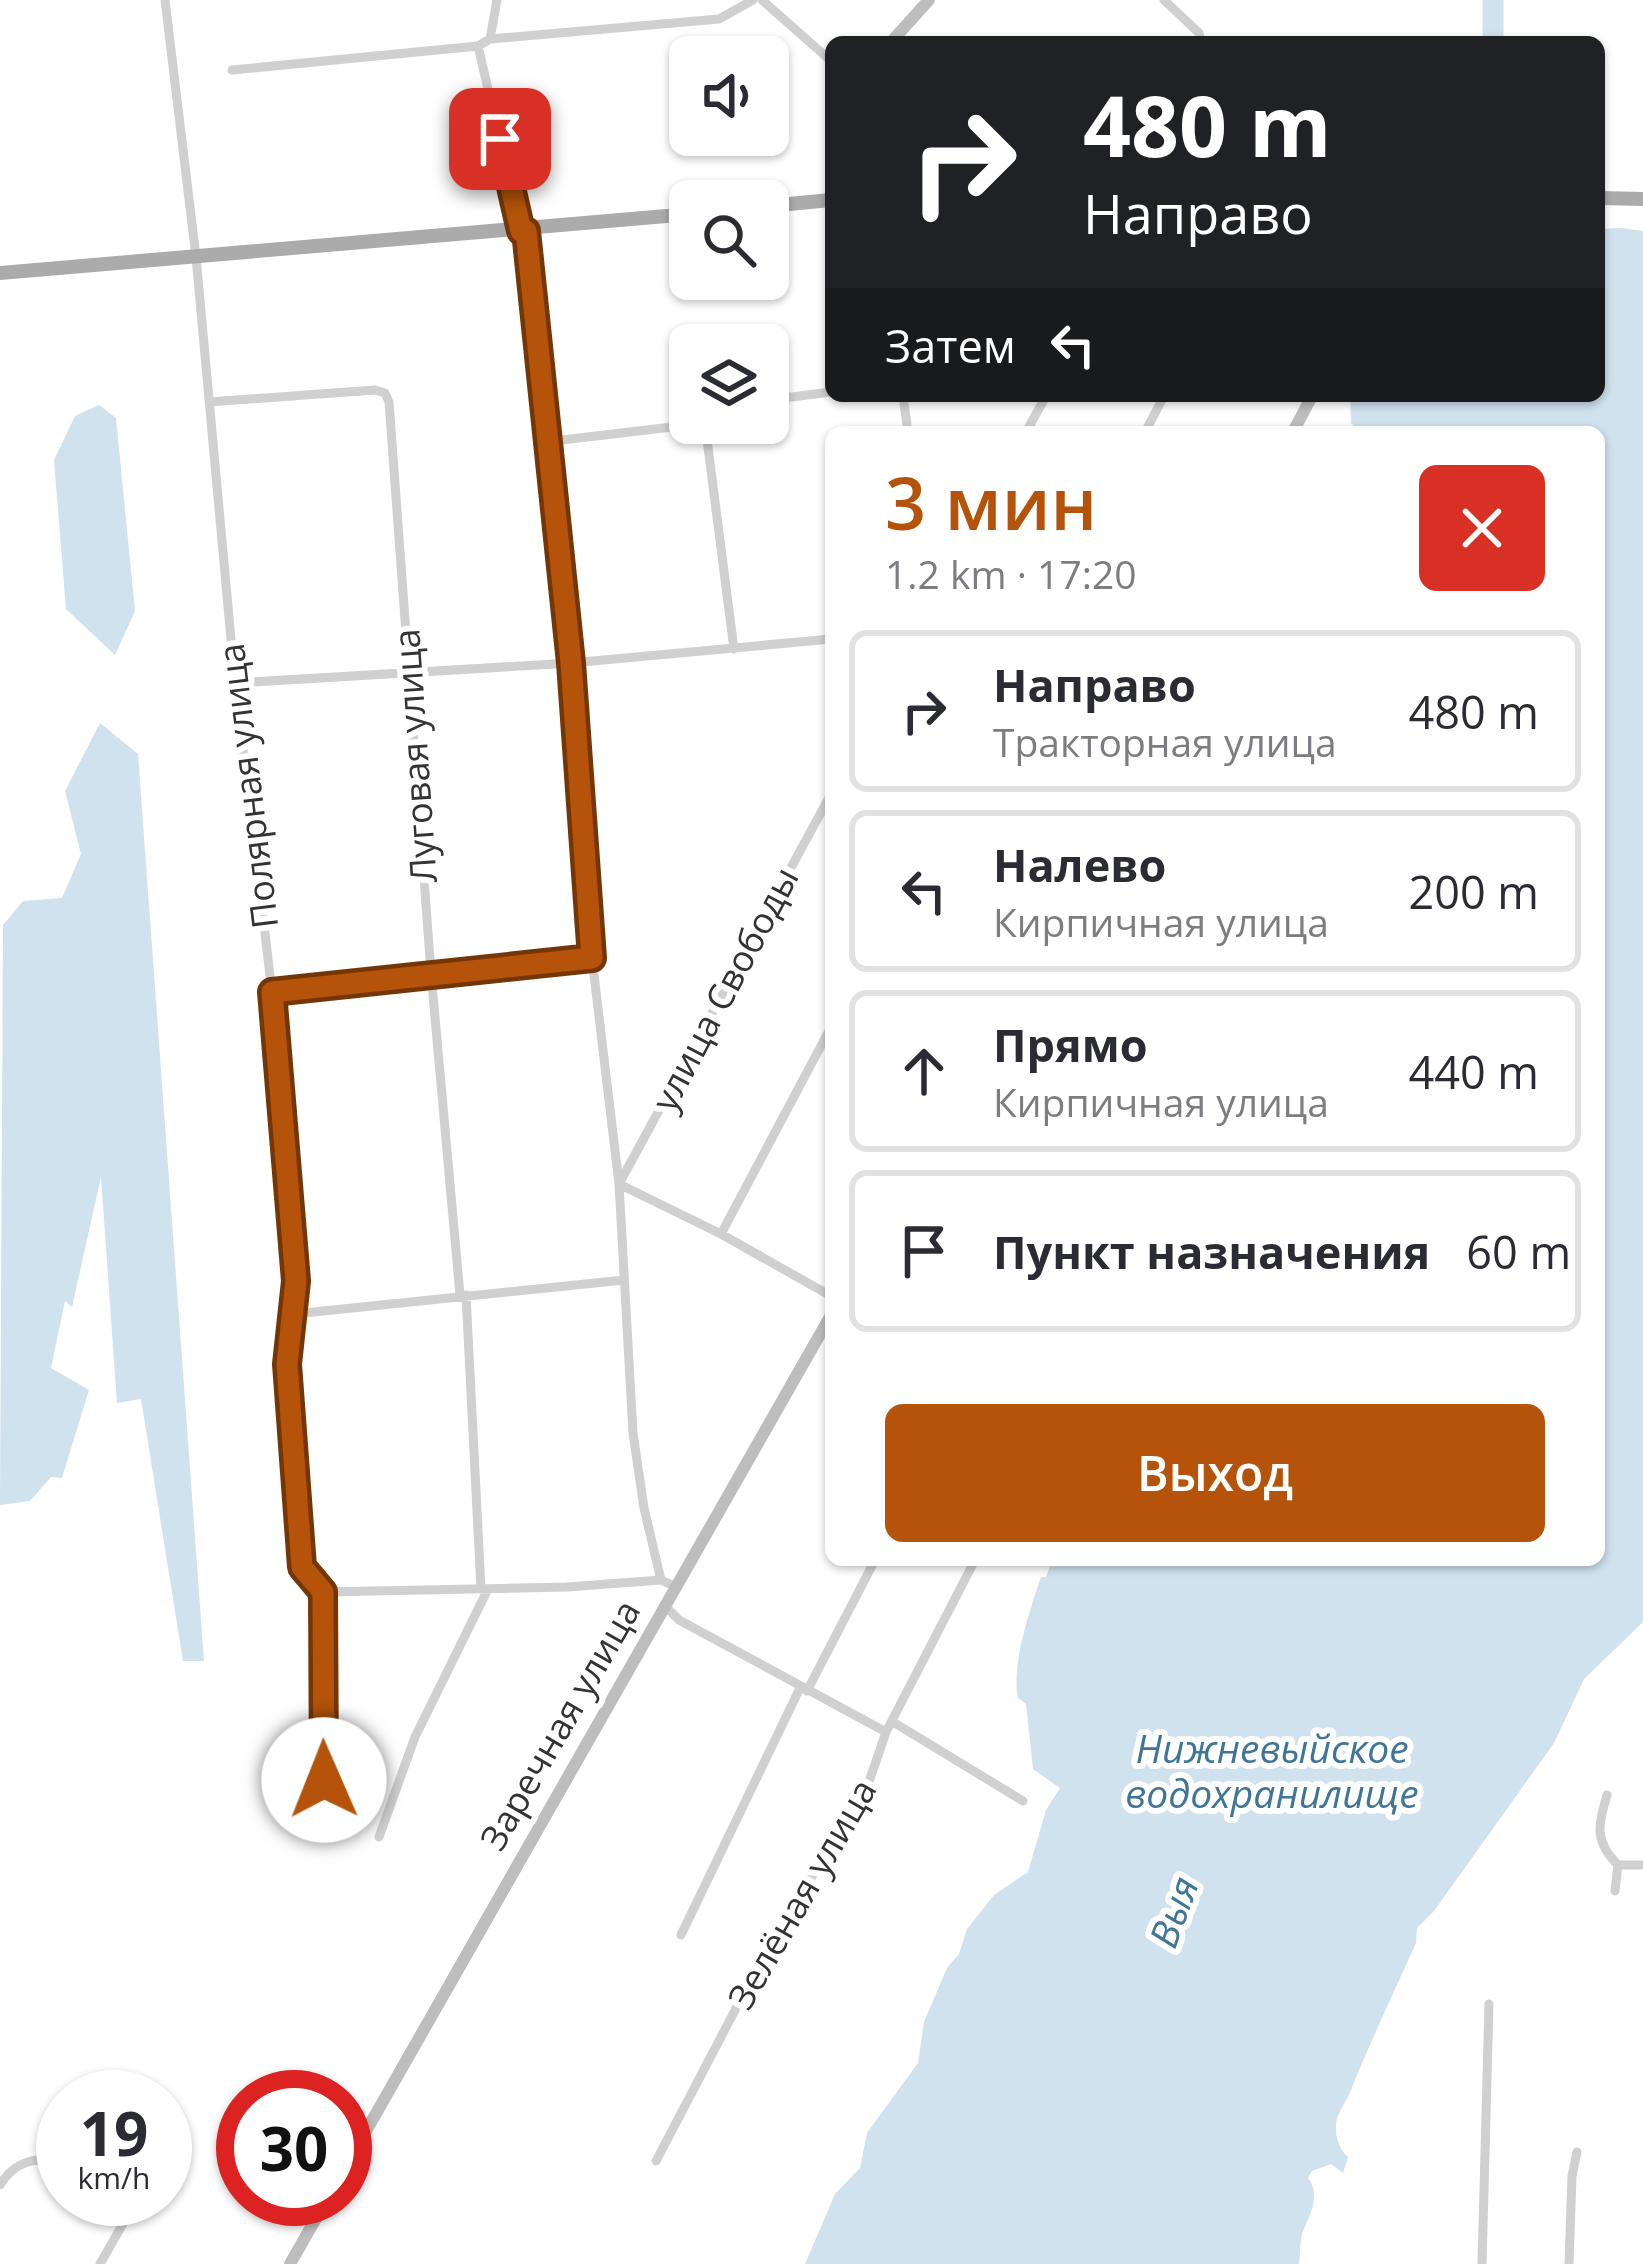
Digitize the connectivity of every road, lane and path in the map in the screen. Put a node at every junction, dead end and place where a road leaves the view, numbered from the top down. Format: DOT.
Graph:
graph roads {
  1 [pos="165,0"];
  2 [pos="497,0"];
  3 [pos="757,0"];
  4 [pos="929,0"];
  5 [pos="1164,0"];
  6 [pos="897,36"];
  7 [pos="1200,36"];
  8 [pos="490,39"];
  9 [pos="478,46"];
  10 [pos="825,57"];
  11 [pos="232,70"];
  12 [pos="1605,198"];
  13 [pos="1643,200"];
  14 [pos="825,201"];
  15 [pos="789,204"];
  16 [pos="669,216"];
  17 [pos="523,231"];
  18 [pos="196,257"];
  19 [pos="0,273"];
  20 [pos="825,393"];
  21 [pos="789,397"];
  22 [pos="209,402"];
  23 [pos="669,428"];
  24 [pos="545,442"];
  25 [pos="708,444"];
  26 [pos="825,640"];
  27 [pos="734,649"];
  28 [pos="571,663"];
  29 [pos="408,670"];
  30 [pos="236,683"];
  31 [pos="825,805"];
  32 [pos="592,958"];
  33 [pos="431,973"];
  34 [pos="272,992"];
  35 [pos="825,1038"];
  36 [pos="620,1184"];
  37 [pos="721,1234"];
  38 [pos="624,1280"];
  39 [pos="825,1293"];
  40 [pos="463,1295"];
  41 [pos="294,1314"];
  42 [pos="825,1325"];
  43 [pos="872,1566"];
  44 [pos="972,1566"];
  45 [pos="667,1583"];
  46 [pos="484,1589"];
  47 [pos="323,1592"];
  48 [pos="664,1605"];
  49 [pos="804,1690"];
  50 [pos="890,1727"];
  51 [pos="324,1780"];
  52 [pos="1606,1795"];
  53 [pos="1023,1801"];
  54 [pos="379,1837"];
  55 [pos="1618,1865"];
  56 [pos="1643,1865"];
  57 [pos="1615,1891"];
  58 [pos="681,1935"];
  59 [pos="1489,2004"];
  60 [pos="372,2120"];
  61 [pos="1577,2152"];
  62 [pos="36,2160"];
  63 [pos="656,2161"];
  64 [pos="3,2180"];
  65 [pos="122,2226"];
  66 [pos="312,2226"];
  67 [pos="100,2264"];
  68 [pos="290,2264"];
  69 [pos="1482,2264"];
  70 [pos="1569,2264"];
  1 -- 18 [label="street, Полярная улица"];
  2 -- 8 [label="street"];
  3 -- 8 [label="street"];
  3 -- 10 [label="street"];
  4 -- 6 [label="street"];
  5 -- 7 [label="street"];
  8 -- 9 [label="street"];
  9 -- 11 [label="street"];
  9 -- 17 [label="street"];
  12 -- 13 [label="main road"];
  14 -- 15 [label="main road"];
  16 -- 17 [label="main road"];
  17 -- 18 [label="main road"];
  17 -- 24 [label="street"];
  18 -- 19 [label="main road"];
  18 -- 22 [label="street, Полярная улица"];
  20 -- 21 [label="street"];
  22 -- 29 [label="street, Луговая улица"];
  22 -- 30 [label="street, Полярная улица"];
  23 -- 24 [label="street"];
  24 -- 28 [label="street"];
  25 -- 27 [label="street"];
  26 -- 27 [label="street"];
  27 -- 28 [label="street"];
  28 -- 29 [label="street"];
  28 -- 32 [label="street"];
  29 -- 30 [label="street"];
  29 -- 33 [label="street, Луговая улица"];
  30 -- 34 [label="street, Полярная улица"];
  31 -- 36 [label="street, улица Свободы"];
  32 -- 33 [label="street"];
  32 -- 36 [label="street"];
  33 -- 34 [label="street"];
  33 -- 40 [label="street, Луговая улица"];
  34 -- 41 [label="street, Полярная улица"];
  35 -- 37 [label="street"];
  36 -- 37 [label="street"];
  36 -- 38 [label="street"];
  37 -- 39 [label="street"];
  38 -- 40 [label="street"];
  38 -- 45 [label="street"];
  40 -- 41 [label="street"];
  40 -- 46 [label="street, Луговая улица"];
  41 -- 47 [label="street, Полярная улица"];
  42 -- 45 [label="street, Заречная улица"];
  43 -- 49 [label="street"];
  44 -- 50 [label="street, Зелёная улица"];
  45 -- 46 [label="street"];
  45 -- 48 [label="street, Заречная улица"];
  46 -- 47 [label="street"];
  46 -- 54 [label="street, Луговая улица"];
  47 -- 51 [label="street, Полярная улица"];
  48 -- 49 [label="street"];
  48 -- 60 [label="street, Заречная улица"];
  49 -- 50 [label="street"];
  49 -- 58 [label="street"];
  50 -- 53 [label="street"];
  50 -- 63 [label="street, Зелёная улица"];
  52 -- 55 [label="street"];
  55 -- 56 [label="street"];
  55 -- 57 [label="street"];
  59 -- 69 [label="street"];
  61 -- 70 [label="street"];
  62 -- 64 [label="street"];
  65 -- 67 [label="street"];
  66 -- 68 [label="street"];
}
